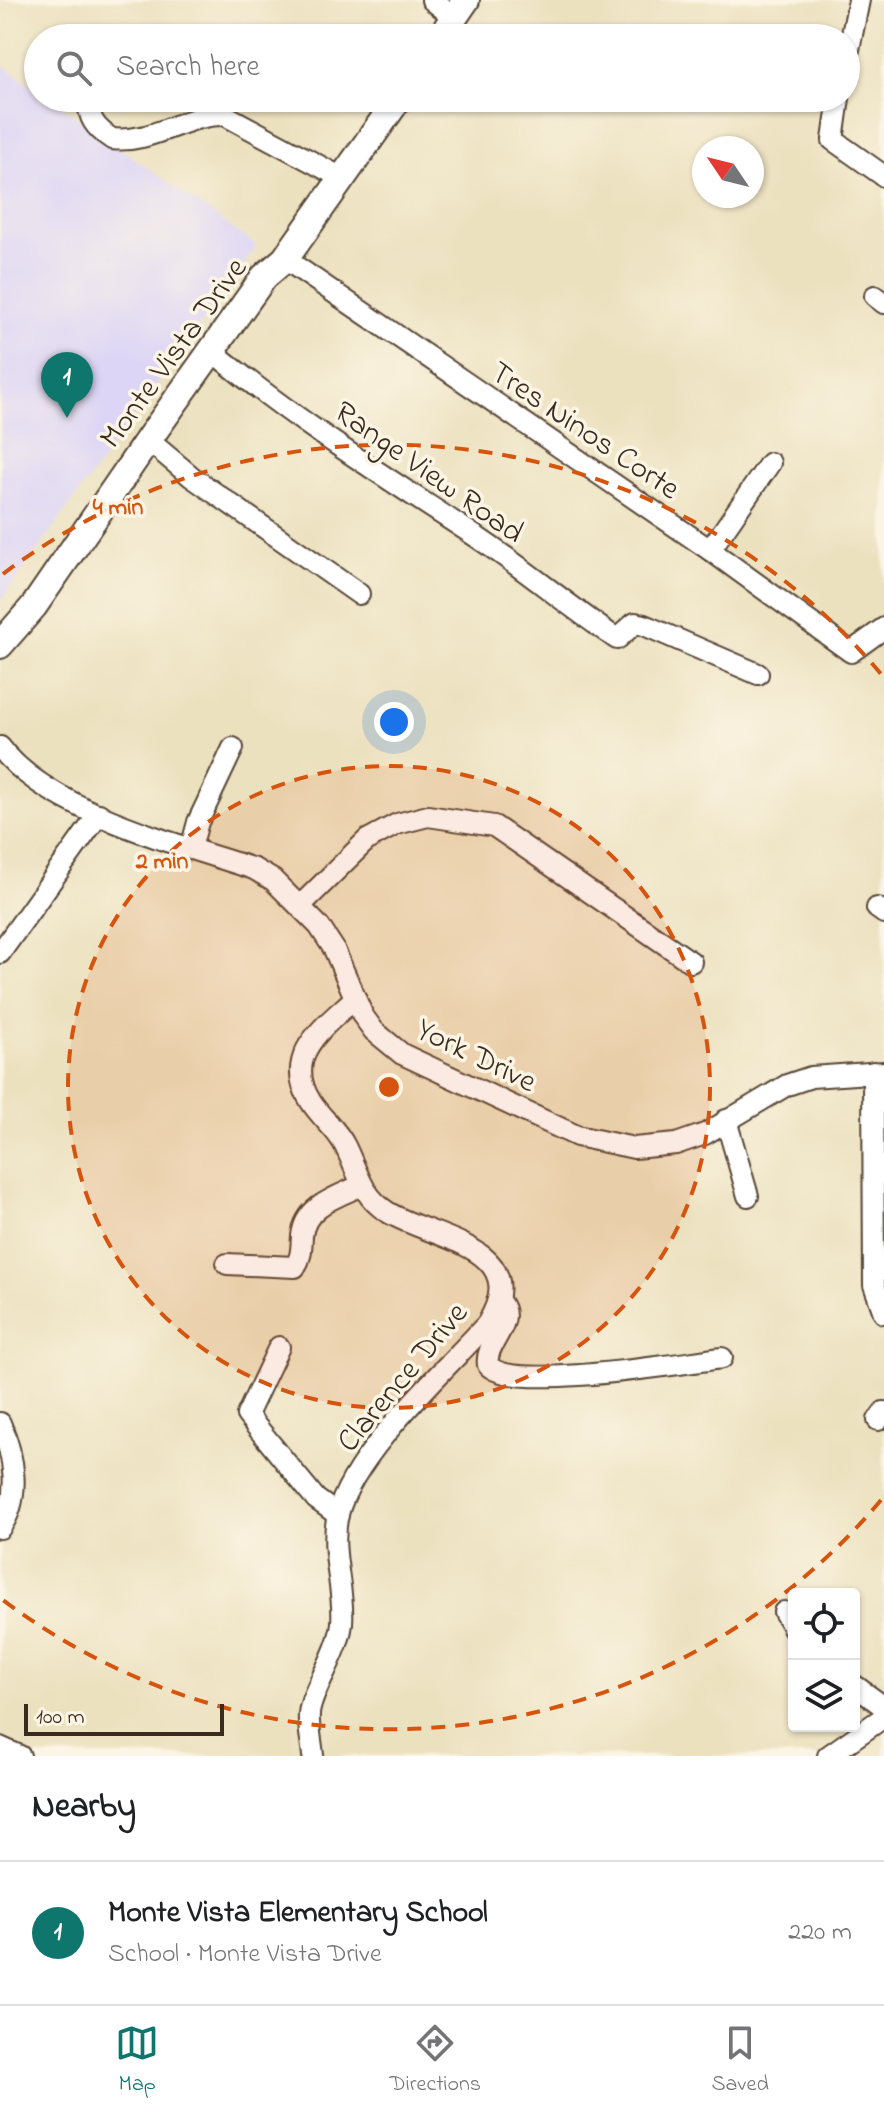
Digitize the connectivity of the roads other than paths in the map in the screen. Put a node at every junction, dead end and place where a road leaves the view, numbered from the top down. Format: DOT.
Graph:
graph roads {
  1 [pos="432,0"];
  2 [pos="859,0"];
  3 [pos="453,18"];
  4 [pos="854,24"];
  5 [pos="88,112"];
  6 [pos="220,112"];
  7 [pos="389,112"];
  8 [pos="837,112"];
  9 [pos="226,115"];
  10 [pos="884,176"];
  11 [pos="342,178"];
  12 [pos="285,259"];
  13 [pos="211,350"];
  14 [pos="147,442"];
  15 [pos="770,463"];
  16 [pos="710,550"];
  17 [pos="359,594"];
  18 [pos="884,628"];
  19 [pos="0,645"];
  20 [pos="758,674"];
  21 [pos="0,747"];
  22 [pos="233,748"];
  23 [pos="99,814"];
  24 [pos="191,848"];
  25 [pos="300,906"];
  26 [pos="0,953"];
  27 [pos="691,962"];
  28 [pos="355,998"];
  29 [pos="878,1072"];
  30 [pos="726,1120"];
  31 [pos="362,1185"];
  32 [pos="748,1196"];
  33 [pos="227,1264"];
  34 [pos="497,1298"];
  35 [pos="884,1313"];
  36 [pos="279,1347"];
  37 [pos="722,1358"];
  38 [pos="0,1423"];
  39 [pos="338,1515"];
  40 [pos="0,1528"];
  41 [pos="860,1689"];
  42 [pos="884,1707"];
  43 [pos="884,1717"];
  44 [pos="0,1747"];
  45 [pos="20,1756"];
  46 [pos="313,1756"];
  47 [pos="828,1756"];
  1 -- 3 [label="street"];
  2 -- 4 [label="street"];
  5 -- 9 [label="street"];
  6 -- 9 [label="street"];
  7 -- 11 [label="main road, Monte Vista Drive"];
  8 -- 10 [label="street"];
  9 -- 11 [label="street"];
  11 -- 12 [label="main road, Monte Vista Drive"];
  12 -- 13 [label="main road, Monte Vista Drive"];
  12 -- 16 [label="street, Tres Ninos Corte"];
  13 -- 14 [label="main road, Monte Vista Drive"];
  13 -- 20 [label="street, Range View Road"];
  14 -- 17 [label="street"];
  14 -- 19 [label="main road, Monte Vista Drive"];
  15 -- 16 [label="street"];
  16 -- 18 [label="street, Tres Ninos Corte"];
  21 -- 23 [label="street, York Drive"];
  22 -- 24 [label="street"];
  23 -- 24 [label="street, York Drive"];
  23 -- 26 [label="street"];
  24 -- 25 [label="street, York Drive"];
  25 -- 27 [label="street"];
  25 -- 28 [label="street, York Drive"];
  28 -- 30 [label="street, York Drive"];
  28 -- 31 [label="street, Clarence Drive"];
  29 -- 30 [label="street, York Drive"];
  29 -- 35 [label="street"];
  30 -- 32 [label="street"];
  31 -- 33 [label="street"];
  31 -- 34 [label="street, Clarence Drive"];
  34 -- 37 [label="street"];
  34 -- 39 [label="street, Clarence Drive"];
  36 -- 39 [label="street"];
  38 -- 40 [label="street"];
  39 -- 46 [label="street, Clarence Drive"];
  41 -- 42 [label="street"];
  43 -- 47 [label="street"];
  44 -- 45 [label="street"];
}
